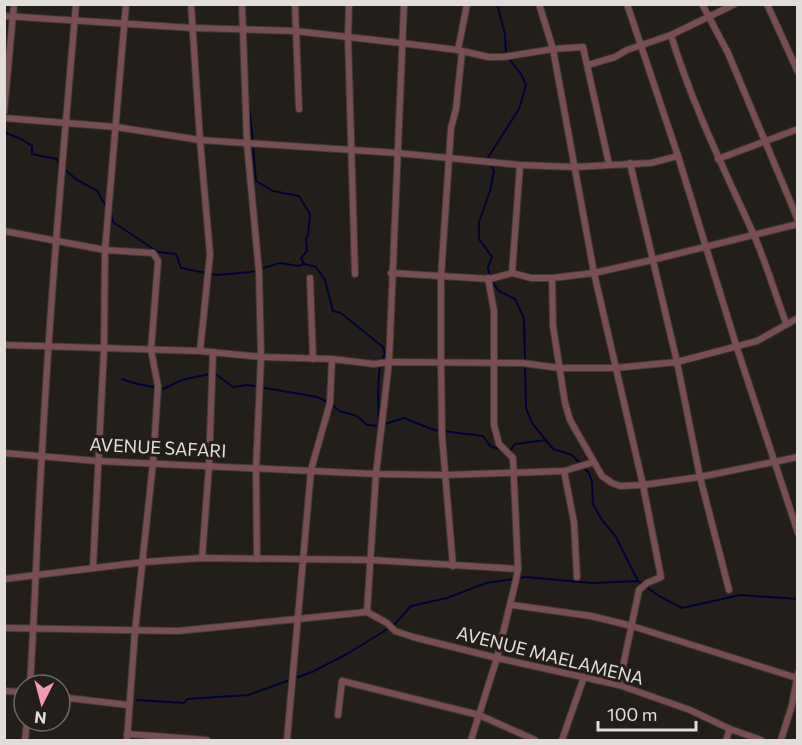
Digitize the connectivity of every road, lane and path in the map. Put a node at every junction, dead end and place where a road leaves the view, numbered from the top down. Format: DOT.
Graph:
graph roads {
  1 [pos="14,4"];
  2 [pos="76,4"];
  3 [pos="126,4"];
  4 [pos="191,4"];
  5 [pos="242,4"];
  6 [pos="295,4"];
  7 [pos="349,4"];
  8 [pos="404,4"];
  9 [pos="467,4"];
  10 [pos="539,4"];
  11 [pos="627,4"];
  12 [pos="702,4"];
  13 [pos="735,4"];
  14 [pos="767,4"];
  15 [pos="8,16"];
  16 [pos="708,17"];
  17 [pos="75,20"];
  18 [pos="124,24"];
  19 [pos="193,28"];
  20 [pos="242,30"];
  21 [pos="295,31"];
  22 [pos="671,35"];
  23 [pos="348,37"];
  24 [pos="401,43"];
  25 [pos="640,45"];
  26 [pos="553,49"];
  27 [pos="460,51"];
  28 [pos="588,65"];
  29 [pos="798,72"];
  30 [pos="299,109"];
  31 [pos="4,112"];
  32 [pos="4,118"];
  33 [pos="67,122"];
  34 [pos="116,127"];
  35 [pos="798,129"];
  36 [pos="200,140"];
  37 [pos="765,141"];
  38 [pos="247,144"];
  39 [pos="353,150"];
  40 [pos="397,153"];
  41 [pos="678,156"];
  42 [pos="448,157"];
  43 [pos="718,159"];
  44 [pos="630,163"];
  45 [pos="609,164"];
  46 [pos="520,165"];
  47 [pos="574,167"];
  48 [pos="798,222"];
  49 [pos="4,231"];
  50 [pos="754,236"];
  51 [pos="56,242"];
  52 [pos="706,247"];
  53 [pos="105,250"];
  54 [pos="652,260"];
  55 [pos="391,273"];
  56 [pos="512,273"];
  57 [pos="594,273"];
  58 [pos="355,274"];
  59 [pos="441,277"];
  60 [pos="310,278"];
  61 [pos="488,279"];
  62 [pos="552,279"];
  63 [pos="798,318"];
  64 [pos="786,323"];
  65 [pos="4,345"];
  66 [pos="49,348"];
  67 [pos="736,348"];
  68 [pos="104,349"];
  69 [pos="151,350"];
  70 [pos="200,351"];
  71 [pos="213,352"];
  72 [pos="261,357"];
  73 [pos="313,358"];
  74 [pos="332,359"];
  75 [pos="493,362"];
  76 [pos="677,362"];
  77 [pos="385,363"];
  78 [pos="441,363"];
  79 [pos="560,368"];
  80 [pos="615,368"];
  81 [pos="4,453"];
  82 [pos="42,455"];
  83 [pos="798,457"];
  84 [pos="98,461"];
  85 [pos="594,462"];
  86 [pos="153,463"];
  87 [pos="774,463"];
  88 [pos="209,466"];
  89 [pos="256,469"];
  90 [pos="311,470"];
  91 [pos="564,471"];
  92 [pos="513,473"];
  93 [pos="376,474"];
  94 [pos="445,475"];
  95 [pos="700,477"];
  96 [pos="643,485"];
  97 [pos="796,524"];
  98 [pos="798,533"];
  99 [pos="202,558"];
  100 [pos="257,559"];
  101 [pos="302,559"];
  102 [pos="372,560"];
  103 [pos="144,562"];
  104 [pos="453,566"];
  105 [pos="93,568"];
  106 [pos="517,575"];
  107 [pos="37,577"];
  108 [pos="577,577"];
  109 [pos="4,579"];
  110 [pos="729,590"];
  111 [pos="512,605"];
  112 [pos="367,612"];
  113 [pos="298,620"];
  114 [pos="632,626"];
  115 [pos="4,628"];
  116 [pos="33,629"];
  117 [pos="135,631"];
  118 [pos="497,658"];
  119 [pos="31,673"];
  120 [pos="797,676"];
  121 [pos="584,677"];
  122 [pos="618,685"];
  123 [pos="72,698"];
  124 [pos="128,705"];
  125 [pos="338,714"];
  126 [pos="479,715"];
  127 [pos="730,729"];
  128 [pos="127,738"];
  129 [pos="207,741"];
  130 [pos="287,741"];
  131 [pos="471,741"];
  132 [pos="535,741"];
  133 [pos="562,741"];
  134 [pos="726,741"];
  135 [pos="761,741"];
  136 [pos="781,741"];
  1 -- 15 [label="street"];
  2 -- 17 [label="street"];
  3 -- 18 [label="street"];
  4 -- 19 [label="street"];
  5 -- 20 [label="street"];
  6 -- 21 [label="street"];
  7 -- 23 [label="street"];
  8 -- 24 [label="street"];
  9 -- 27 [label="street"];
  10 -- 26 [label="street"];
  11 -- 25 [label="street"];
  12 -- 16 [label="street"];
  13 -- 16 [label="street"];
  14 -- 29 [label="street"];
  15 -- 17 [label="street"];
  15 -- 31 [label="street"];
  16 -- 22 [label="street"];
  16 -- 37 [label="street"];
  17 -- 18 [label="street"];
  17 -- 33 [label="street"];
  18 -- 19 [label="street"];
  18 -- 34 [label="street"];
  19 -- 20 [label="street"];
  19 -- 36 [label="street"];
  20 -- 21 [label="street"];
  20 -- 38 [label="street"];
  21 -- 23 [label="street"];
  21 -- 30 [label="street"];
  22 -- 25 [label="street"];
  22 -- 43 [label="street"];
  23 -- 24 [label="street"];
  23 -- 39 [label="street"];
  24 -- 27 [label="street"];
  24 -- 40 [label="street"];
  25 -- 28 [label="street"];
  25 -- 41 [label="street"];
  26 -- 27 [label="street"];
  26 -- 28 [label="street"];
  26 -- 47 [label="street"];
  27 -- 42 [label="street"];
  28 -- 45 [label="street"];
  32 -- 33 [label="street"];
  33 -- 34 [label="street"];
  33 -- 51 [label="street"];
  34 -- 36 [label="street"];
  34 -- 53 [label="street"];
  35 -- 37 [label="street"];
  36 -- 38 [label="street"];
  36 -- 70 [label="street"];
  37 -- 43 [label="street"];
  37 -- 48 [label="street"];
  38 -- 39 [label="street"];
  38 -- 72 [label="street"];
  39 -- 40 [label="street"];
  39 -- 58 [label="street"];
  40 -- 42 [label="street"];
  40 -- 55 [label="street"];
  41 -- 44 [label="street"];
  41 -- 52 [label="street"];
  42 -- 46 [label="street"];
  42 -- 59 [label="street"];
  43 -- 50 [label="street"];
  44 -- 45 [label="street"];
  44 -- 54 [label="street"];
  45 -- 47 [label="street"];
  46 -- 47 [label="street"];
  46 -- 56 [label="street"];
  47 -- 57 [label="street"];
  48 -- 50 [label="street"];
  49 -- 51 [label="street"];
  50 -- 52 [label="street"];
  50 -- 64 [label="street"];
  51 -- 53 [label="street"];
  51 -- 66 [label="street"];
  52 -- 54 [label="street"];
  52 -- 67 [label="street"];
  53 -- 68 [label="street"];
  53 -- 69 [label="street"];
  54 -- 57 [label="street"];
  54 -- 76 [label="street"];
  55 -- 59 [label="street"];
  55 -- 77 [label="street"];
  56 -- 61 [label="street"];
  56 -- 62 [label="street"];
  57 -- 62 [label="street"];
  57 -- 80 [label="street"];
  59 -- 61 [label="street"];
  59 -- 78 [label="street"];
  60 -- 73 [label="street"];
  61 -- 75 [label="street"];
  62 -- 79 [label="street"];
  63 -- 64 [label="street"];
  64 -- 67 [label="street"];
  65 -- 66 [label="street"];
  66 -- 68 [label="street"];
  66 -- 82 [label="street"];
  67 -- 76 [label="street"];
  67 -- 87 [label="street"];
  68 -- 69 [label="street"];
  68 -- 84 [label="street"];
  69 -- 70 [label="street"];
  69 -- 86 [label="street"];
  70 -- 71 [label="street"];
  71 -- 72 [label="street"];
  71 -- 88 [label="street"];
  72 -- 73 [label="street"];
  72 -- 89 [label="street"];
  73 -- 74 [label="street"];
  74 -- 77 [label="street"];
  74 -- 90 [label="street"];
  75 -- 78 [label="street"];
  75 -- 79 [label="street"];
  75 -- 92 [label="street"];
  76 -- 80 [label="street"];
  76 -- 95 [label="street"];
  77 -- 78 [label="street"];
  77 -- 93 [label="street"];
  78 -- 94 [label="street"];
  79 -- 80 [label="street"];
  79 -- 85 [label="street"];
  80 -- 96 [label="street"];
  81 -- 82 [label="street, AVENUE SAFARI"];
  82 -- 84 [label="street, AVENUE SAFARI"];
  82 -- 107 [label="street"];
  83 -- 87 [label="street"];
  84 -- 86 [label="street, AVENUE SAFARI"];
  84 -- 105 [label="street"];
  85 -- 91 [label="street, AVENUE SAFARI"];
  85 -- 96 [label="street"];
  86 -- 88 [label="street, AVENUE SAFARI"];
  86 -- 103 [label="street"];
  87 -- 95 [label="street"];
  87 -- 97 [label="street"];
  88 -- 89 [label="street, AVENUE SAFARI"];
  88 -- 99 [label="street"];
  89 -- 90 [label="street, AVENUE SAFARI"];
  89 -- 100 [label="street"];
  90 -- 93 [label="street, AVENUE SAFARI"];
  90 -- 101 [label="street"];
  91 -- 92 [label="street, AVENUE SAFARI"];
  91 -- 108 [label="street"];
  92 -- 94 [label="street, AVENUE SAFARI"];
  92 -- 106 [label="street"];
  93 -- 94 [label="street, AVENUE SAFARI"];
  93 -- 102 [label="street"];
  94 -- 104 [label="street"];
  95 -- 96 [label="street"];
  95 -- 110 [label="street"];
  96 -- 114 [label="street"];
  97 -- 98 [label="street"];
  99 -- 100 [label="street"];
  99 -- 103 [label="street"];
  100 -- 101 [label="street"];
  101 -- 102 [label="street"];
  101 -- 113 [label="street"];
  102 -- 104 [label="street"];
  102 -- 112 [label="street"];
  103 -- 105 [label="street"];
  103 -- 117 [label="street"];
  104 -- 106 [label="street"];
  105 -- 107 [label="street"];
  106 -- 111 [label="street"];
  107 -- 109 [label="street"];
  107 -- 116 [label="street"];
  111 -- 114 [label="street"];
  111 -- 118 [label="street"];
  112 -- 113 [label="street"];
  112 -- 118 [label="street, AVENUE MAELAMENA"];
  113 -- 117 [label="street"];
  113 -- 130 [label="street"];
  114 -- 120 [label="street"];
  114 -- 122 [label="street"];
  115 -- 116 [label="street"];
  116 -- 117 [label="street"];
  116 -- 119 [label="street"];
  117 -- 124 [label="street"];
  118 -- 121 [label="street, AVENUE MAELAMENA"];
  118 -- 126 [label="street"];
  120 -- 136 [label="street"];
  121 -- 122 [label="street, AVENUE MAELAMENA"];
  121 -- 133 [label="street"];
  122 -- 127 [label="street, AVENUE MAELAMENA"];
  123 -- 124 [label="street"];
  124 -- 128 [label="street"];
  125 -- 126 [label="street"];
  126 -- 131 [label="street"];
  126 -- 132 [label="street"];
  127 -- 134 [label="street"];
  127 -- 135 [label="street"];
  128 -- 129 [label="street"];
}
